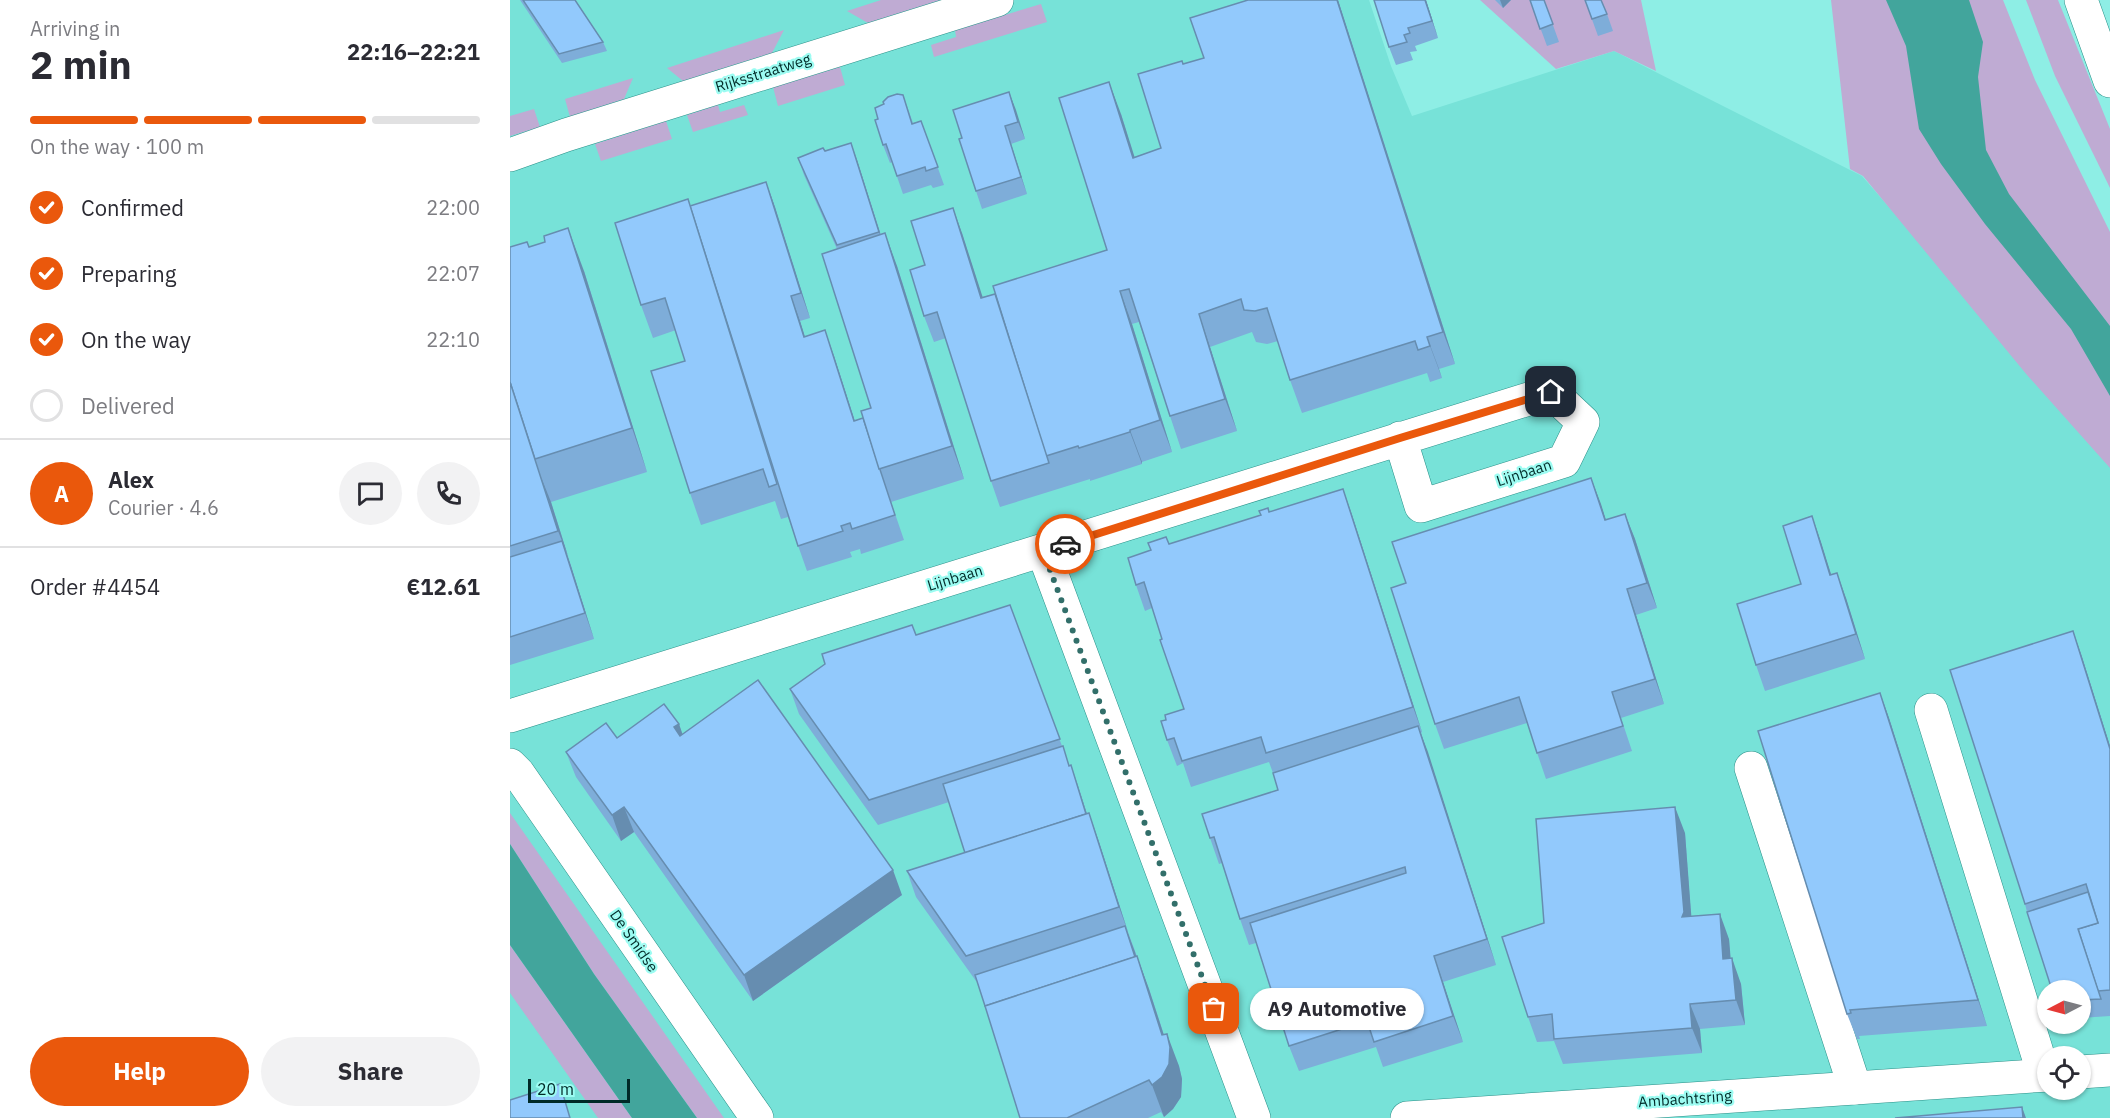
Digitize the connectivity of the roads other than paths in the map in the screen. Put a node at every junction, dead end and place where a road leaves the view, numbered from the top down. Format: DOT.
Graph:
graph roads {
  1 [pos="997,0"];
  2 [pos="2081,0"];
  3 [pos="2110,81"];
  4 [pos="516,151"];
  5 [pos="1400,438"];
  6 [pos="1043,551"];
  7 [pos="1930,710"];
  8 [pos="510,716"];
  9 [pos="510,765"];
  10 [pos="1751,768"];
  11 [pos="2037,1047"];
  12 [pos="2110,1070"];
  13 [pos="2091,1071"];
  14 [pos="2037,1076"];
  15 [pos="1855,1088"];
  16 [pos="757,1118"];
  17 [pos="1254,1118"];
  18 [pos="1407,1118"];
  1 -- 4 [label="street, Rijksstraatweg"];
  2 -- 3 [label="street"];
  5 -- 5 [label="street, Lijnbaan"];
  5 -- 6 [label="street, Lijnbaan"];
  6 -- 8 [label="street, Lijnbaan"];
  6 -- 17 [label="street"];
  7 -- 11 [label="street, Ambachtsring"];
  9 -- 16 [label="street, De Smidse"];
  10 -- 15 [label="street"];
  12 -- 13 [label="street"];
  14 -- 15 [label="street, Ambachtsring"];
  15 -- 18 [label="street, Ambachtsring"];
}
